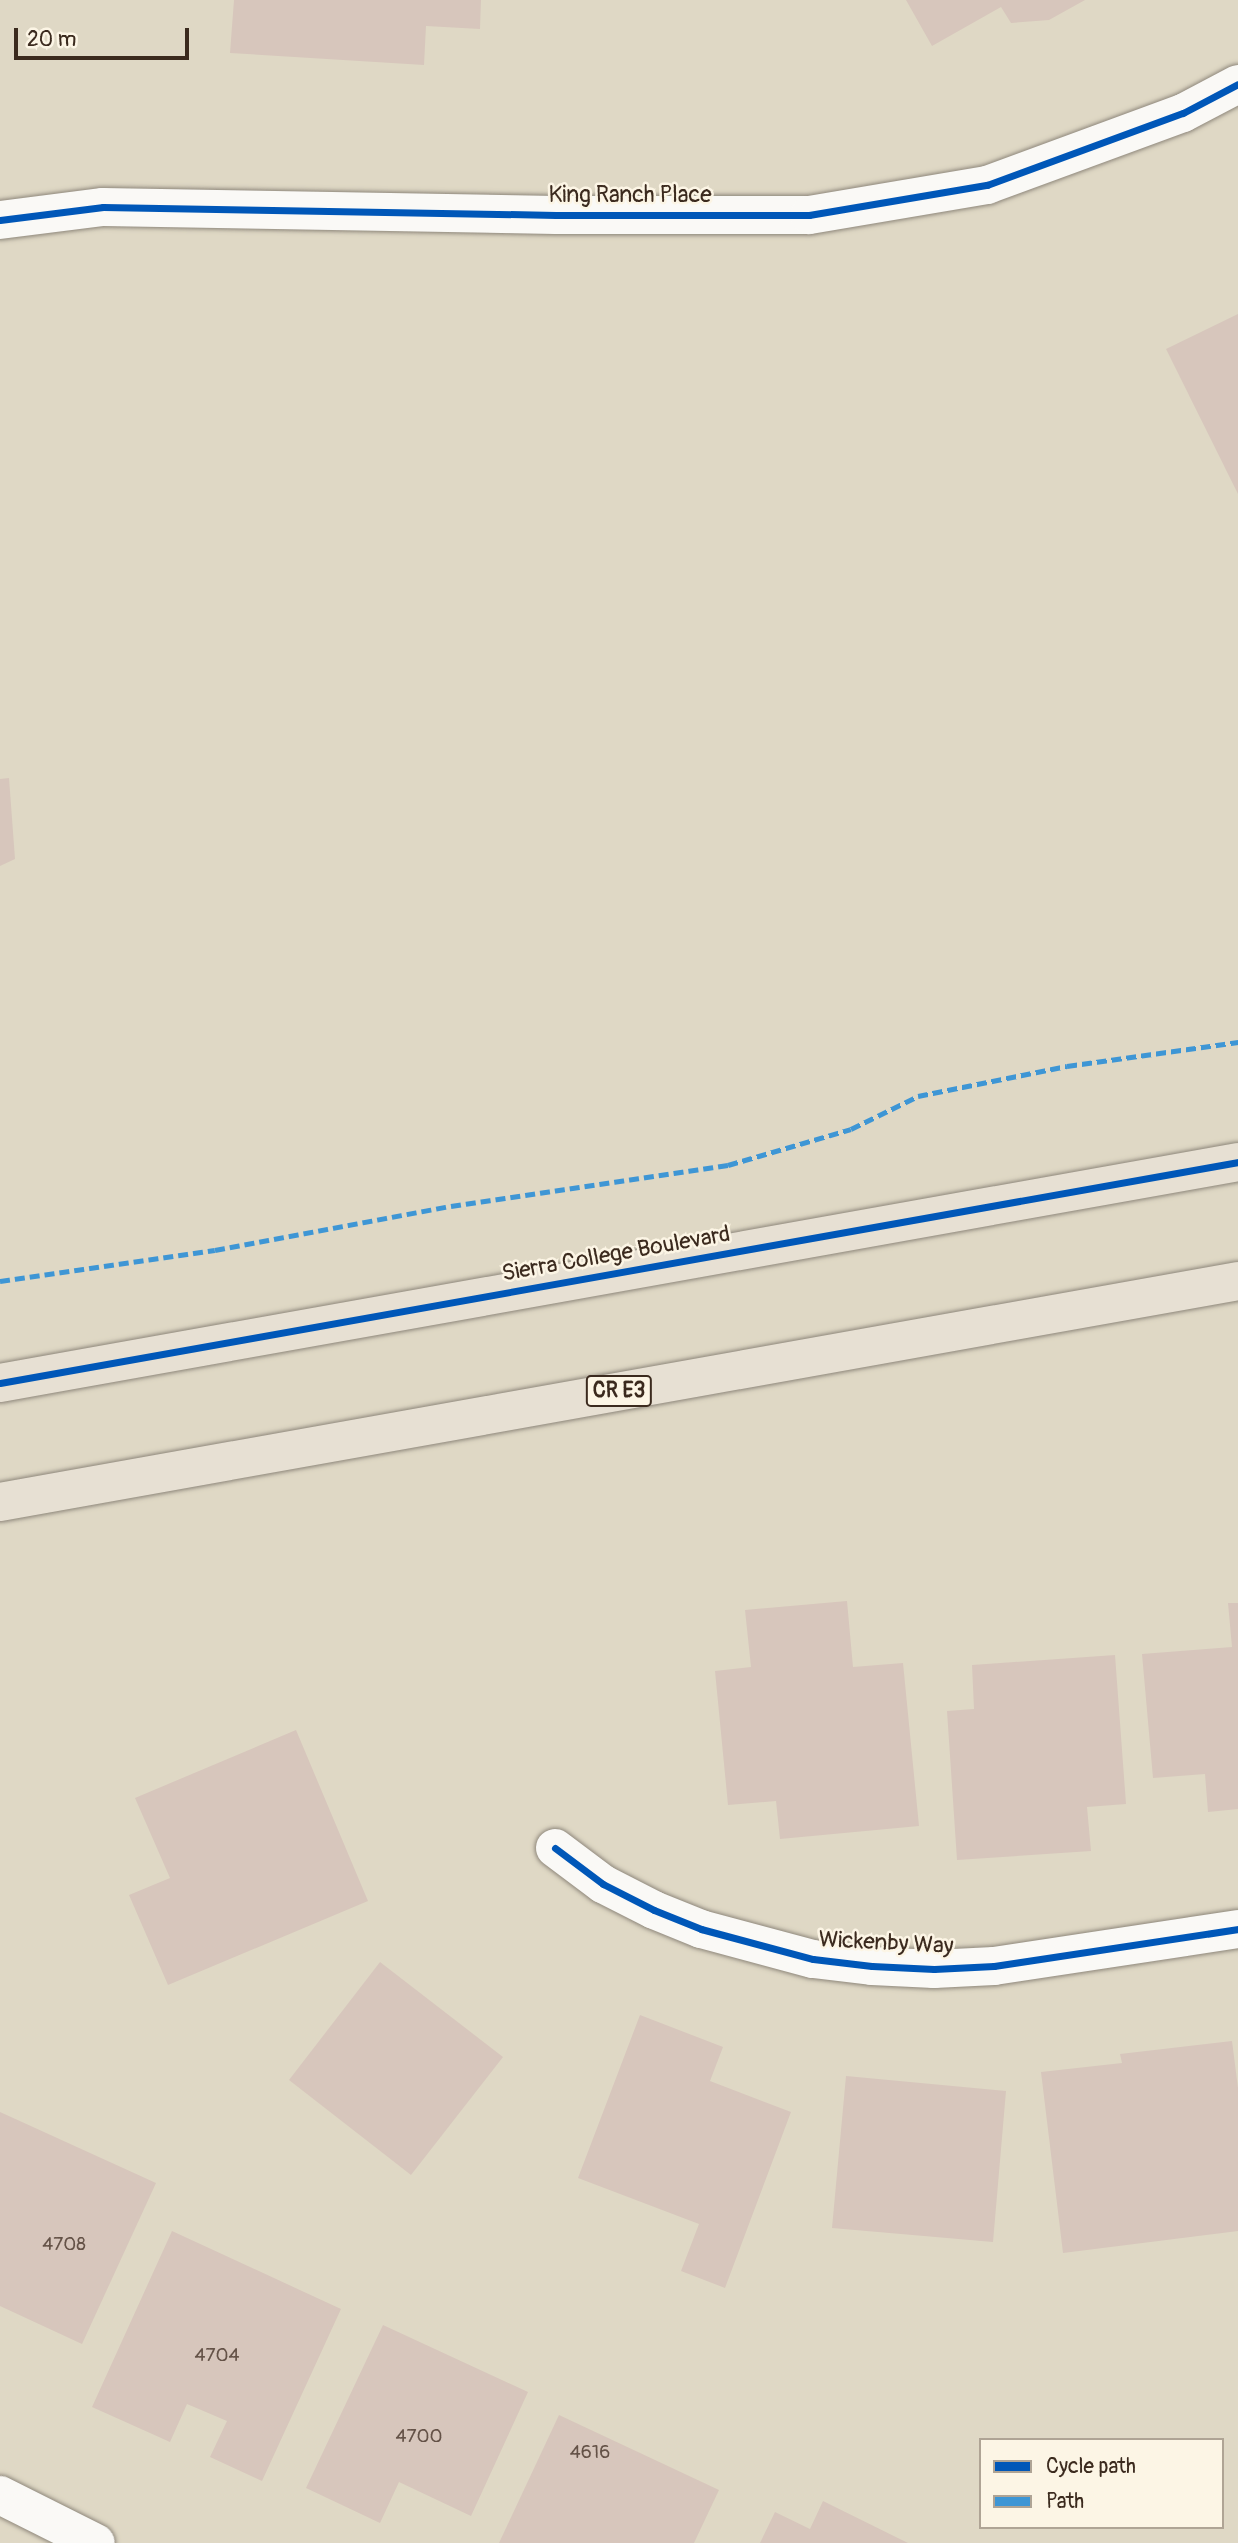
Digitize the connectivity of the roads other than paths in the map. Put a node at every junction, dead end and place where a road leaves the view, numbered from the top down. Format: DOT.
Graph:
graph roads {
  1 [pos="1238,84"];
  2 [pos="0,219"];
  3 [pos="1238,1162"];
  4 [pos="1238,1281"];
  5 [pos="0,1383"];
  6 [pos="0,1502"];
  7 [pos="555,1848"];
  8 [pos="1238,1929"];
  9 [pos="0,2495"];
  10 [pos="96,2543"];
  1 -- 2 [label="street, King Ranch Place"];
  3 -- 5 [label="main road, Sierra College Boulevard"];
  4 -- 6 [label="main road, CR E3"];
  7 -- 8 [label="street, Wickenby Way"];
  9 -- 10 [label="street"];
}
